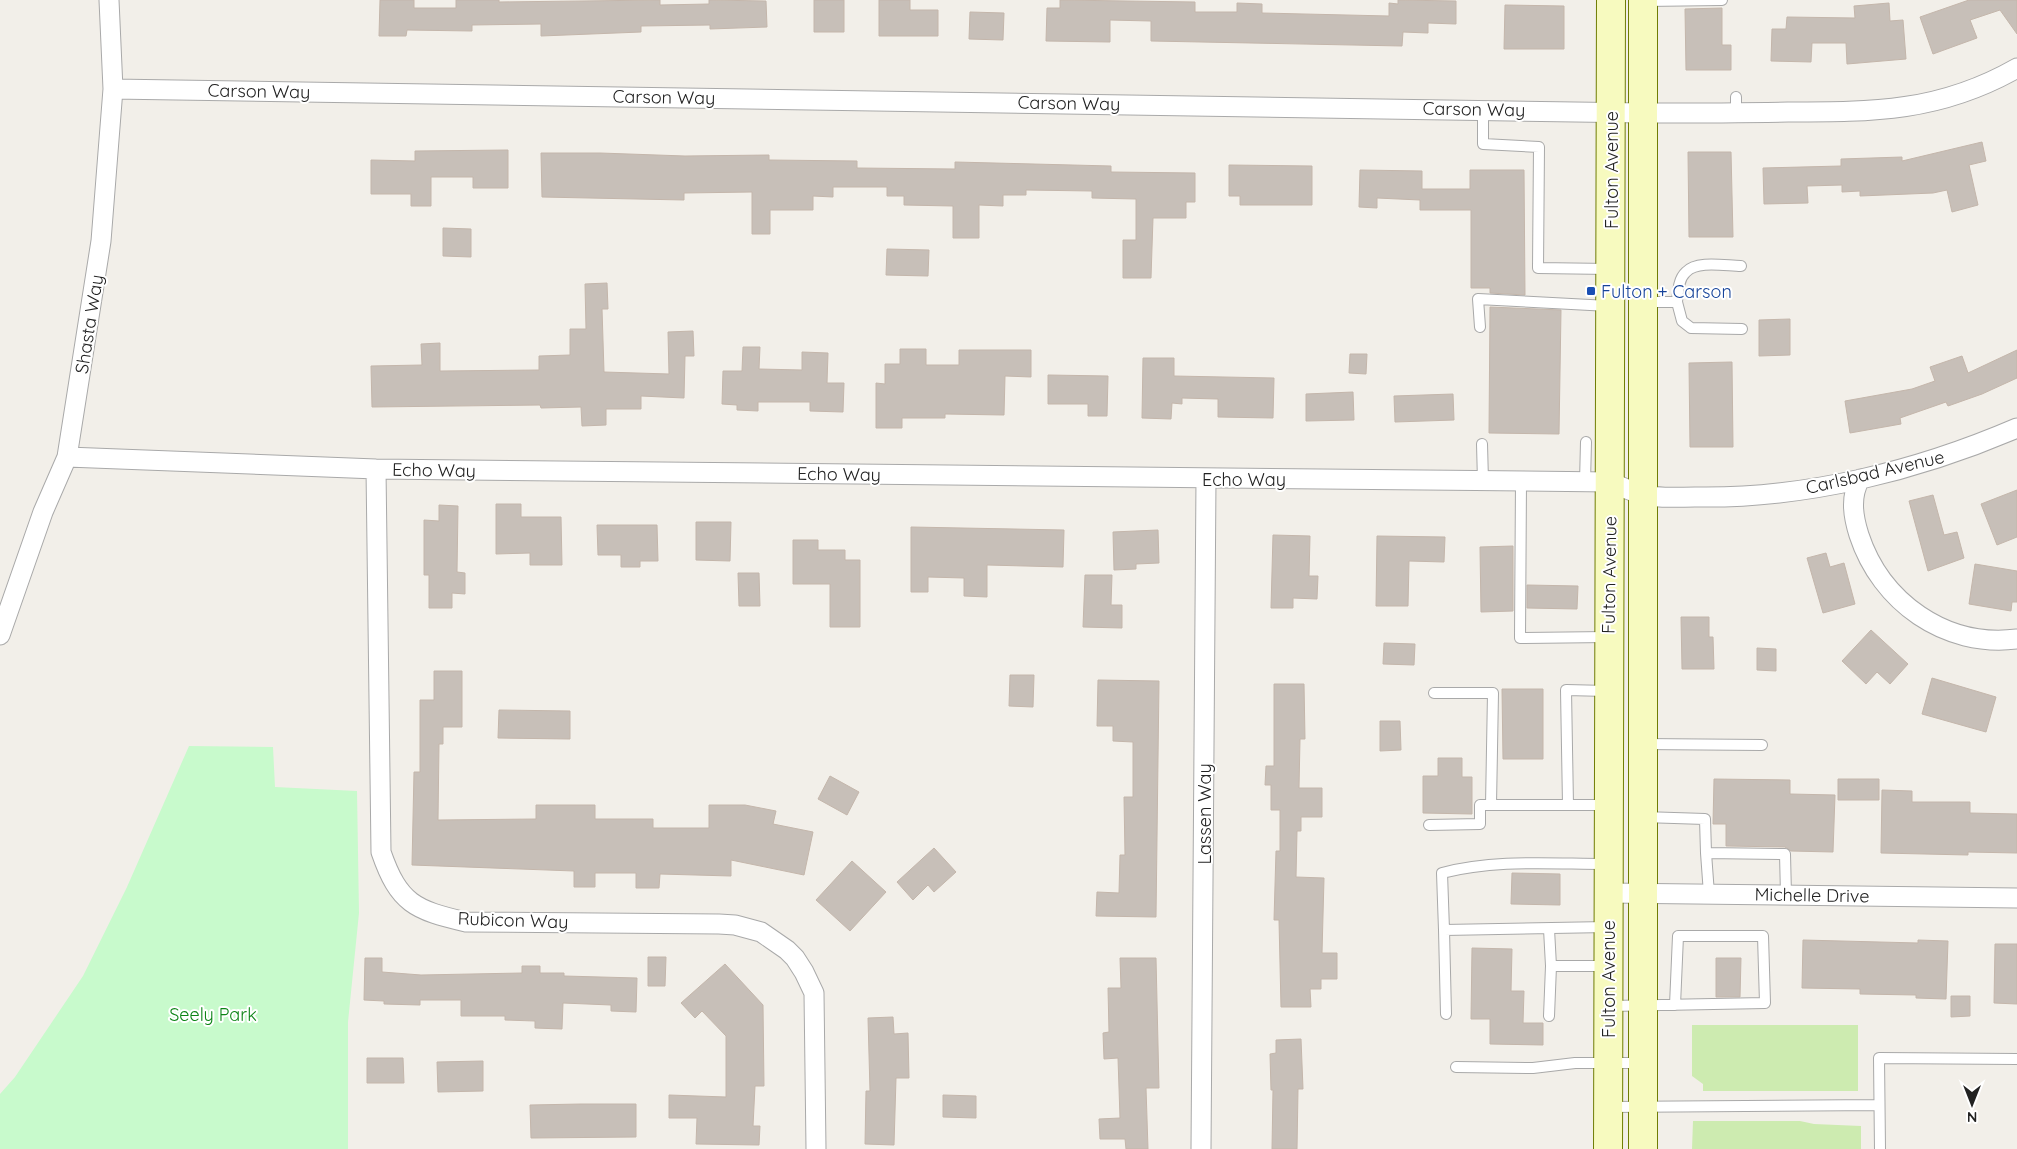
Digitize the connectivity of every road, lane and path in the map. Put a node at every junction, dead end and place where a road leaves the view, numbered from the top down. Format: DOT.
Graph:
graph roads {
  1 [pos="108,0"];
  2 [pos="1611,0"];
  3 [pos="1722,0"];
  4 [pos="1643,1"];
  5 [pos="2017,68"];
  6 [pos="113,89"];
  7 [pos="1483,109"];
  8 [pos="1611,111"];
  9 [pos="1642,113"];
  10 [pos="1741,266"];
  11 [pos="1610,270"];
  12 [pos="1643,302"];
  13 [pos="1677,302"];
  14 [pos="1610,306"];
  15 [pos="1480,327"];
  16 [pos="1742,329"];
  17 [pos="2017,428"];
  18 [pos="1586,442"];
  19 [pos="1482,444"];
  20 [pos="67,457"];
  21 [pos="376,469"];
  22 [pos="1206,479"];
  23 [pos="1860,479"];
  24 [pos="1483,481"];
  25 [pos="1521,482"];
  26 [pos="1598,482"];
  27 [pos="1643,495"];
  28 [pos="0,635"];
  29 [pos="1608,637"];
  30 [pos="2017,639"];
  31 [pos="1608,691"];
  32 [pos="1434,693"];
  33 [pos="1643,744"];
  34 [pos="1762,745"];
  35 [pos="1491,805"];
  36 [pos="1568,805"];
  37 [pos="1608,806"];
  38 [pos="1643,817"];
  39 [pos="1429,825"];
  40 [pos="1706,853"];
  41 [pos="1608,864"];
  42 [pos="1642,892"];
  43 [pos="1608,893"];
  44 [pos="1709,894"];
  45 [pos="1786,895"];
  46 [pos="2017,898"];
  47 [pos="1609,927"];
  48 [pos="1549,929"];
  49 [pos="1444,930"];
  50 [pos="1551,966"];
  51 [pos="1608,966"];
  52 [pos="1675,1005"];
  53 [pos="1607,1006"];
  54 [pos="1643,1006"];
  55 [pos="1446,1014"];
  56 [pos="1549,1016"];
  57 [pos="2017,1059"];
  58 [pos="1608,1062"];
  59 [pos="1642,1063"];
  60 [pos="1456,1067"];
  61 [pos="1879,1105"];
  62 [pos="1608,1107"];
  63 [pos="1642,1107"];
  64 [pos="816,1149"];
  65 [pos="1201,1149"];
  66 [pos="1608,1149"];
  67 [pos="1642,1149"];
  68 [pos="1880,1149"];
  1 -- 6 [label="street, Shasta Way"];
  2 -- 8 [label="main road, Fulton Avenue"];
  3 -- 4 [label="lane"];
  4 -- 9 [label="main road, Fulton Avenue"];
  5 -- 9 [label="street, Carson Way"];
  6 -- 7 [label="street, Carson Way"];
  6 -- 20 [label="street, Shasta Way"];
  7 -- 8 [label="street, Carson Way"];
  7 -- 11 [label="lane"];
  8 -- 9 [label="street, Carson Way"];
  8 -- 11 [label="main road, Fulton Avenue"];
  9 -- 12 [label="main road, Fulton Avenue"];
  10 -- 13 [label="lane"];
  11 -- 14 [label="main road, Fulton Avenue"];
  12 -- 13 [label="lane"];
  12 -- 27 [label="main road, Fulton Avenue"];
  13 -- 16 [label="lane"];
  14 -- 15 [label="lane"];
  14 -- 26 [label="main road, Fulton Avenue"];
  17 -- 23 [label="street, Carlsbad Avenue"];
  18 -- 26 [label="lane"];
  19 -- 24 [label="lane"];
  20 -- 21 [label="street, Echo Way"];
  20 -- 28 [label="street, Shasta Way"];
  21 -- 22 [label="street, Echo Way"];
  21 -- 64 [label="street, Rubicon Way"];
  22 -- 24 [label="street, Echo Way"];
  22 -- 65 [label="street, Lassen Way"];
  23 -- 27 [label="street, Carlsbad Avenue"];
  23 -- 30 [label="street"];
  24 -- 25 [label="street, Echo Way"];
  25 -- 26 [label="street, Echo Way"];
  25 -- 29 [label="lane"];
  26 -- 27 [label="street, Carlsbad Avenue"];
  26 -- 29 [label="main road, Fulton Avenue"];
  27 -- 33 [label="main road, Fulton Avenue"];
  29 -- 31 [label="main road, Fulton Avenue"];
  31 -- 36 [label="lane"];
  31 -- 37 [label="main road, Fulton Avenue"];
  32 -- 35 [label="lane"];
  33 -- 34 [label="lane"];
  33 -- 38 [label="main road, Fulton Avenue"];
  35 -- 36 [label="lane"];
  35 -- 39 [label="lane"];
  36 -- 37 [label="lane"];
  37 -- 41 [label="main road, Fulton Avenue"];
  38 -- 40 [label="lane"];
  38 -- 42 [label="main road, Fulton Avenue"];
  40 -- 44 [label="lane"];
  40 -- 45 [label="lane"];
  41 -- 43 [label="main road, Fulton Avenue"];
  41 -- 49 [label="lane"];
  42 -- 43 [label="street, Michelle Drive"];
  42 -- 44 [label="street, Michelle Drive"];
  42 -- 54 [label="main road, Fulton Avenue"];
  43 -- 47 [label="main road, Fulton Avenue"];
  44 -- 45 [label="street, Michelle Drive"];
  45 -- 46 [label="street, Michelle Drive"];
  47 -- 48 [label="lane"];
  47 -- 51 [label="main road, Fulton Avenue"];
  48 -- 49 [label="lane"];
  48 -- 50 [label="lane"];
  49 -- 55 [label="lane"];
  50 -- 51 [label="lane"];
  50 -- 56 [label="lane"];
  51 -- 53 [label="main road, Fulton Avenue"];
  52 -- 52 [label="lane"];
  52 -- 54 [label="lane"];
  53 -- 54 [label="lane"];
  53 -- 58 [label="main road, Fulton Avenue"];
  54 -- 59 [label="main road, Fulton Avenue"];
  57 -- 61 [label="lane"];
  58 -- 59 [label="lane"];
  58 -- 60 [label="lane"];
  58 -- 62 [label="main road, Fulton Avenue"];
  59 -- 63 [label="main road, Fulton Avenue"];
  61 -- 63 [label="lane"];
  61 -- 68 [label="lane"];
  62 -- 63 [label="lane"];
  62 -- 66 [label="main road, Fulton Avenue"];
  63 -- 67 [label="main road, Fulton Avenue"];
}
